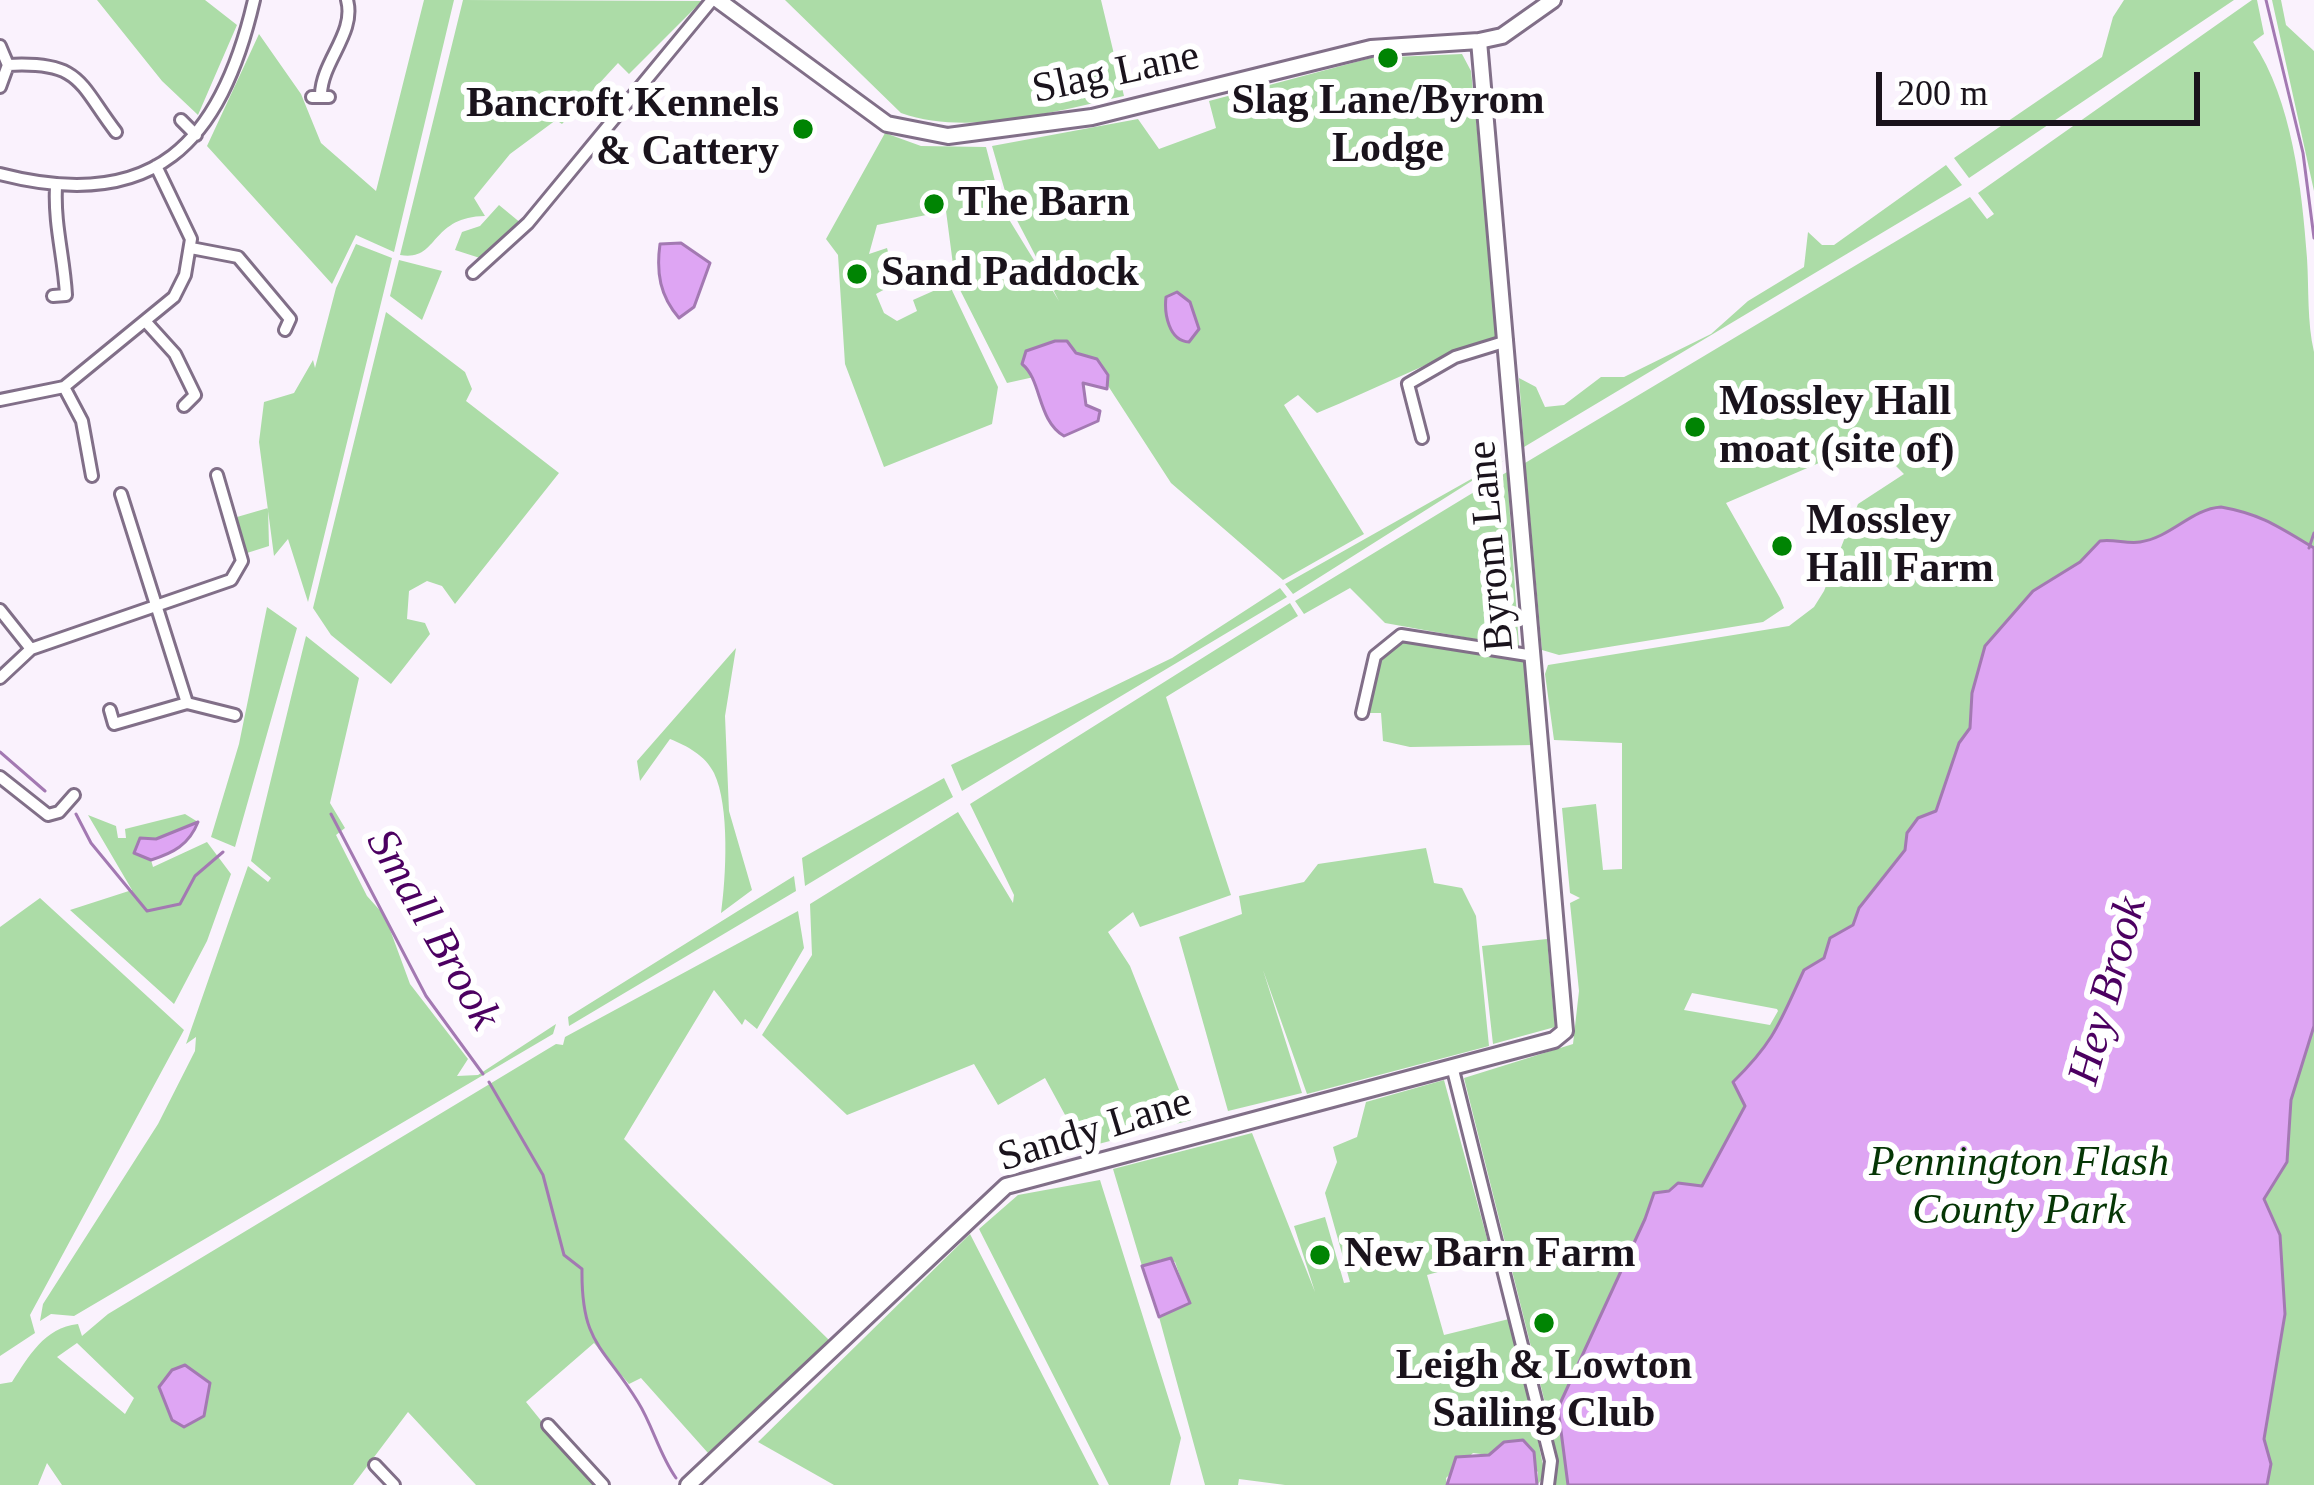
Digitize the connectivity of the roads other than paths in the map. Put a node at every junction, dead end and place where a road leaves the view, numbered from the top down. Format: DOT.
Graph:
graph roads {
  1 [pos="254,0"];
  2 [pos="346,0"];
  3 [pos="715,0"];
  4 [pos="1553,0"];
  5 [pos="1479,41"];
  6 [pos="0,46"];
  7 [pos="8,65"];
  8 [pos="0,87"];
  9 [pos="321,96"];
  10 [pos="107,120"];
  11 [pos="181,120"];
  12 [pos="93,129"];
  13 [pos="116,132"];
  14 [pos="196,135"];
  15 [pos="156,166"];
  16 [pos="0,174"];
  17 [pos="56,187"];
  18 [pos="191,248"];
  19 [pos="473,273"];
  20 [pos="79,303"];
  21 [pos="304,320"];
  22 [pos="146,322"];
  23 [pos="1507,341"];
  24 [pos="64,387"];
  25 [pos="0,400"];
  26 [pos="184,406"];
  27 [pos="1422,438"];
  28 [pos="217,475"];
  29 [pos="92,476"];
  30 [pos="121,494"];
  31 [pos="259,556"];
  32 [pos="242,561"];
  33 [pos="156,604"];
  34 [pos="0,610"];
  35 [pos="32,650"];
  36 [pos="1534,656"];
  37 [pos="0,678"];
  38 [pos="187,703"];
  39 [pos="110,710"];
  40 [pos="1362,713"];
  41 [pos="235,715"];
  42 [pos="0,777"];
  43 [pos="74,795"];
  44 [pos="1554,1040"];
  45 [pos="1452,1066"];
  46 [pos="548,1425"];
  47 [pos="375,1465"];
  48 [pos="394,1485"];
  49 [pos="603,1485"];
  50 [pos="688,1485"];
  51 [pos="1548,1485"];
  1 -- 14 [label="street"];
  2 -- 9 [label="street"];
  3 -- 5 [label="street, Slag Lane"];
  3 -- 19 [label="street"];
  4 -- 5 [label="street, Slag Lane"];
  5 -- 23 [label="street, Byrom Lane"];
  6 -- 7 [label="street"];
  7 -- 8 [label="street"];
  7 -- 10 [label="street"];
  10 -- 12 [label="street"];
  10 -- 13 [label="street"];
  11 -- 14 [label="street"];
  14 -- 15 [label="street"];
  15 -- 17 [label="street"];
  15 -- 18 [label="street"];
  16 -- 17 [label="street"];
  17 -- 20 [label="street"];
  18 -- 21 [label="street"];
  18 -- 22 [label="street"];
  22 -- 24 [label="street"];
  22 -- 26 [label="street"];
  23 -- 27 [label="street"];
  23 -- 36 [label="street, Byrom Lane"];
  24 -- 25 [label="street"];
  24 -- 29 [label="street"];
  28 -- 32 [label="street"];
  30 -- 33 [label="street"];
  31 -- 32 [label="street"];
  32 -- 33 [label="street"];
  33 -- 35 [label="street"];
  33 -- 38 [label="street"];
  34 -- 35 [label="street"];
  35 -- 37 [label="street"];
  36 -- 40 [label="street"];
  36 -- 44 [label="street, Byrom Lane"];
  38 -- 39 [label="street"];
  38 -- 41 [label="street"];
  42 -- 43 [label="street"];
  44 -- 45 [label="street, Sandy Lane"];
  45 -- 50 [label="street, Sandy Lane"];
  45 -- 51 [label="street"];
  46 -- 49 [label="street"];
  47 -- 48 [label="street"];
}
